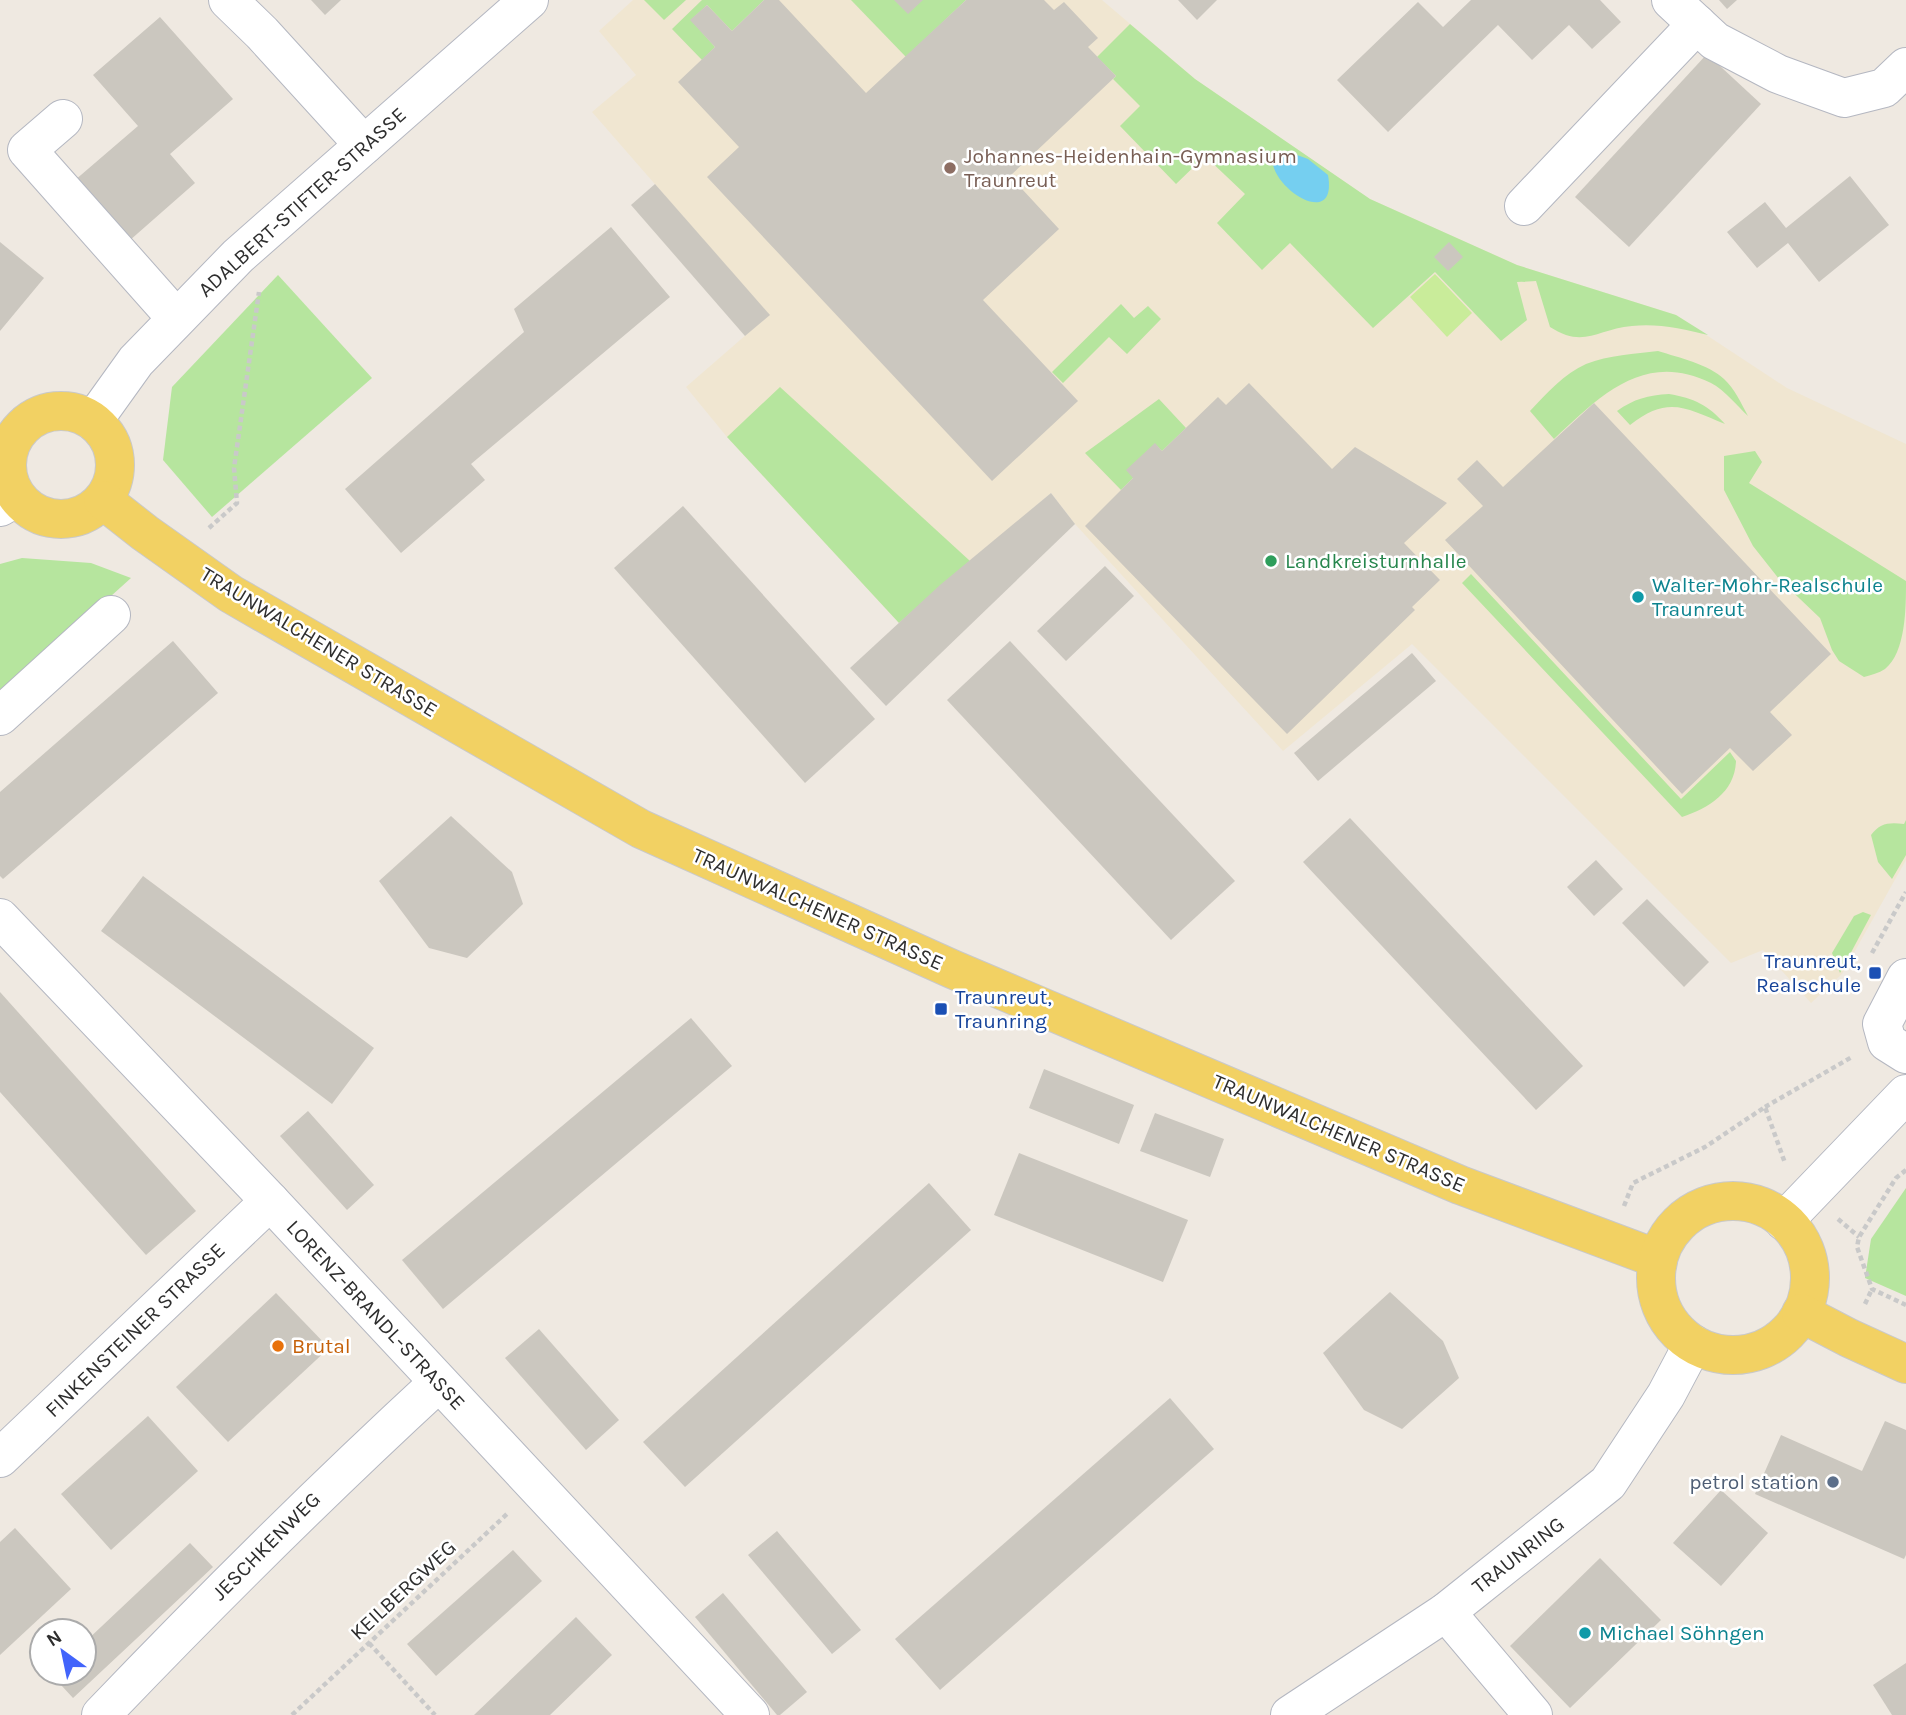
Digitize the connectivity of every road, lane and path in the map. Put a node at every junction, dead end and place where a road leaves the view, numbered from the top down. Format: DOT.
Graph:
graph roads {
  1 [pos="228,0"];
  2 [pos="529,0"];
  3 [pos="1684,12"];
  4 [pos="1906,67"];
  5 [pos="63,119"];
  6 [pos="364,145"];
  7 [pos="1524,206"];
  8 [pos="238,256"];
  9 [pos="176,318"];
  10 [pos="93,421"];
  11 [pos="10,423"];
  12 [pos="103,500"];
  13 [pos="8,502"];
  14 [pos="178,556"];
  15 [pos="111,615"];
  16 [pos="0,716"];
  17 [pos="0,918"];
  18 [pos="1906,978"];
  19 [pos="1906,1054"];
  20 [pos="1906,1094"];
  21 [pos="1906,1170"];
  22 [pos="1810,1194"];
  23 [pos="270,1201"];
  24 [pos="1784,1221"];
  25 [pos="1859,1237"];
  26 [pos="1611,1240"];
  27 [pos="1658,1259"];
  28 [pos="1906,1304"];
  29 [pos="1801,1313"];
  30 [pos="1693,1344"];
  31 [pos="1906,1364"];
  32 [pos="438,1382"];
  33 [pos="0,1458"];
  34 [pos="536,1487"];
  35 [pos="1446,1612"];
  36 [pos="369,1643"];
  37 [pos="101,1715"];
  38 [pos="292,1715"];
  39 [pos="435,1715"];
  40 [pos="750,1715"];
  41 [pos="1290,1715"];
  42 [pos="1533,1715"];
  1 -- 6 [label="street"];
  2 -- 6 [label="street, ADALBERT-STIFTER-STRASSE"];
  3 -- 4 [label="street"];
  3 -- 7 [label="street"];
  5 -- 9 [label="street"];
  6 -- 8 [label="street, ADALBERT-STIFTER-STRASSE"];
  8 -- 9 [label="street, ADALBERT-STIFTER-STRASSE"];
  8 -- 14 [label="path"];
  9 -- 10 [label="street, ADALBERT-STIFTER-STRASSE"];
  10 -- 11 [label="main road"];
  10 -- 12 [label="main road"];
  11 -- 13 [label="main road"];
  12 -- 13 [label="main road"];
  12 -- 14 [label="main road, TRAUNWALCHENER STRASSE"];
  14 -- 26 [label="main road, TRAUNWALCHENER STRASSE"];
  15 -- 16 [label="street"];
  17 -- 23 [label="street, LORENZ-BRANDL-STRASSE"];
  18 -- 19 [label="street"];
  20 -- 22 [label="street"];
  21 -- 25 [label="path"];
  22 -- 24 [label="street"];
  22 -- 25 [label="path"];
  22 -- 26 [label="path"];
  23 -- 32 [label="street, LORENZ-BRANDL-STRASSE"];
  23 -- 33 [label="street, FINKENSTEINER STRASSE"];
  24 -- 27 [label="main road"];
  24 -- 29 [label="main road"];
  25 -- 28 [label="path"];
  26 -- 27 [label="main road, TRAUNWALCHENER STRASSE"];
  27 -- 30 [label="main road"];
  29 -- 30 [label="main road"];
  29 -- 31 [label="main road"];
  30 -- 35 [label="street, TRAUNRING"];
  32 -- 34 [label="street, LORENZ-BRANDL-STRASSE"];
  32 -- 37 [label="street, JESCHKENWEG"];
  34 -- 36 [label="path, KEILBERGWEG"];
  34 -- 40 [label="street, LORENZ-BRANDL-STRASSE"];
  35 -- 41 [label="street, TRAUNRING"];
  35 -- 42 [label="street"];
  36 -- 38 [label="path, KEILBERGWEG"];
  36 -- 39 [label="path"];
}
